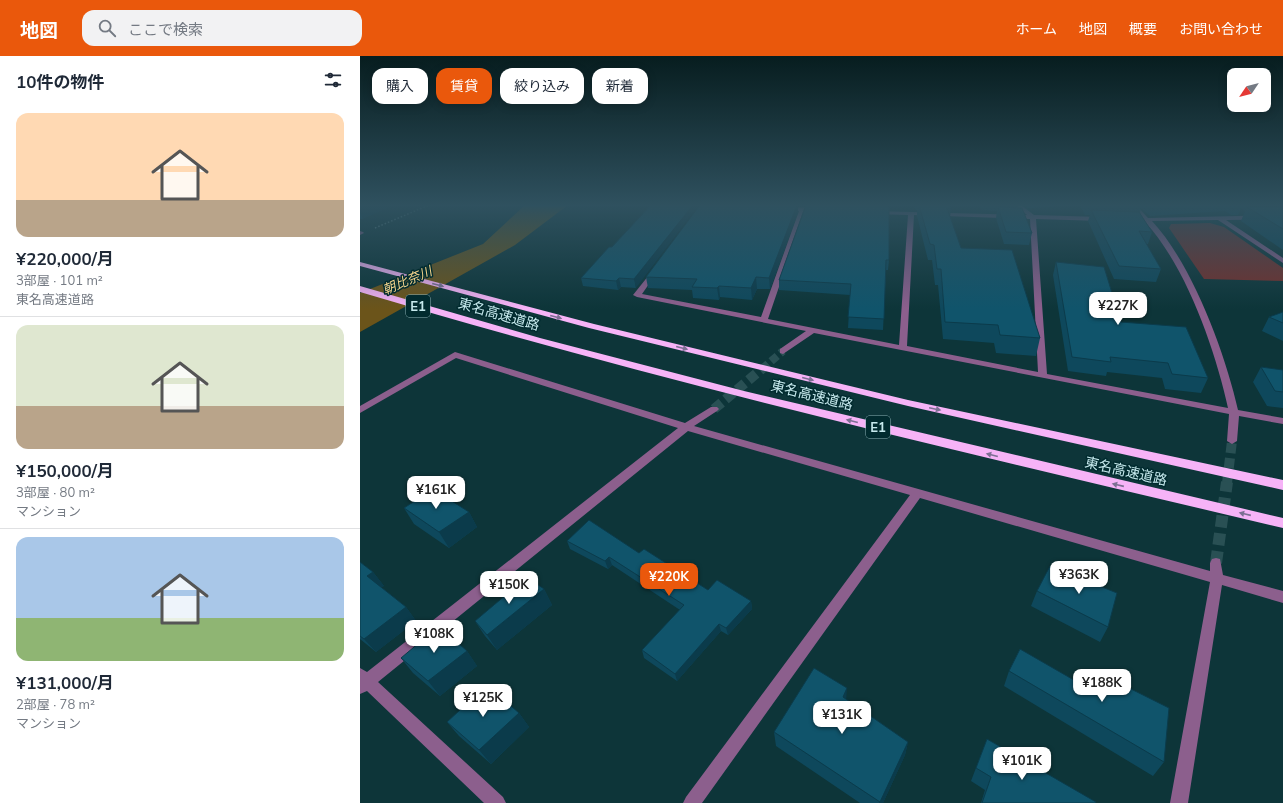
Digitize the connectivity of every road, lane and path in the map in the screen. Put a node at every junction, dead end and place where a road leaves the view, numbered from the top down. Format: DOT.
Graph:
graph roads {
  1 [pos="792,240"];
  2 [pos="909,240"];
  3 [pos="1034,240"];
  4 [pos="1163,240"];
  5 [pos="1252,240"];
  6 [pos="1283,261"];
  7 [pos="660,263"];
  8 [pos="360,264"];
  9 [pos="360,289"];
  10 [pos="764,320"];
  11 [pos="813,330"];
  12 [pos="903,347"];
  13 [pos="783,351"];
  14 [pos="1043,376"];
  15 [pos="714,409"];
  16 [pos="360,410"];
  17 [pos="1234,413"];
  18 [pos="1283,421"];
  19 [pos="686,427"];
  20 [pos="1232,441"];
  21 [pos="1283,485"];
  22 [pos="917,493"];
  23 [pos="1283,523"];
  24 [pos="1216,563"];
  25 [pos="1217,578"];
  26 [pos="1283,597"];
  27 [pos="362,681"];
  28 [pos="497,803"];
  29 [pos="692,803"];
  30 [pos="1179,803"];
  1 -- 10 [label="street"];
  2 -- 12 [label="street"];
  3 -- 14 [label="street"];
  4 -- 17 [label="street"];
  5 -- 6 [label="street"];
  7 -- 10 [label="street"];
  8 -- 21 [label="highway, 東名高速道路 / E1, one-way"];
  23 -- 9 [label="highway, 東名高速道路 / E1, one-way"];
  10 -- 11 [label="street"];
  11 -- 12 [label="street"];
  11 -- 13 [label="street"];
  12 -- 14 [label="street"];
  14 -- 17 [label="street"];
  15 -- 19 [label="street"];
  16 -- 19 [label="street"];
  17 -- 18 [label="street"];
  17 -- 20 [label="street"];
  19 -- 22 [label="street"];
  19 -- 27 [label="street"];
  22 -- 25 [label="street"];
  22 -- 29 [label="street"];
  24 -- 25 [label="street"];
  25 -- 26 [label="street"];
  25 -- 30 [label="street"];
  27 -- 28 [label="street"];
}
